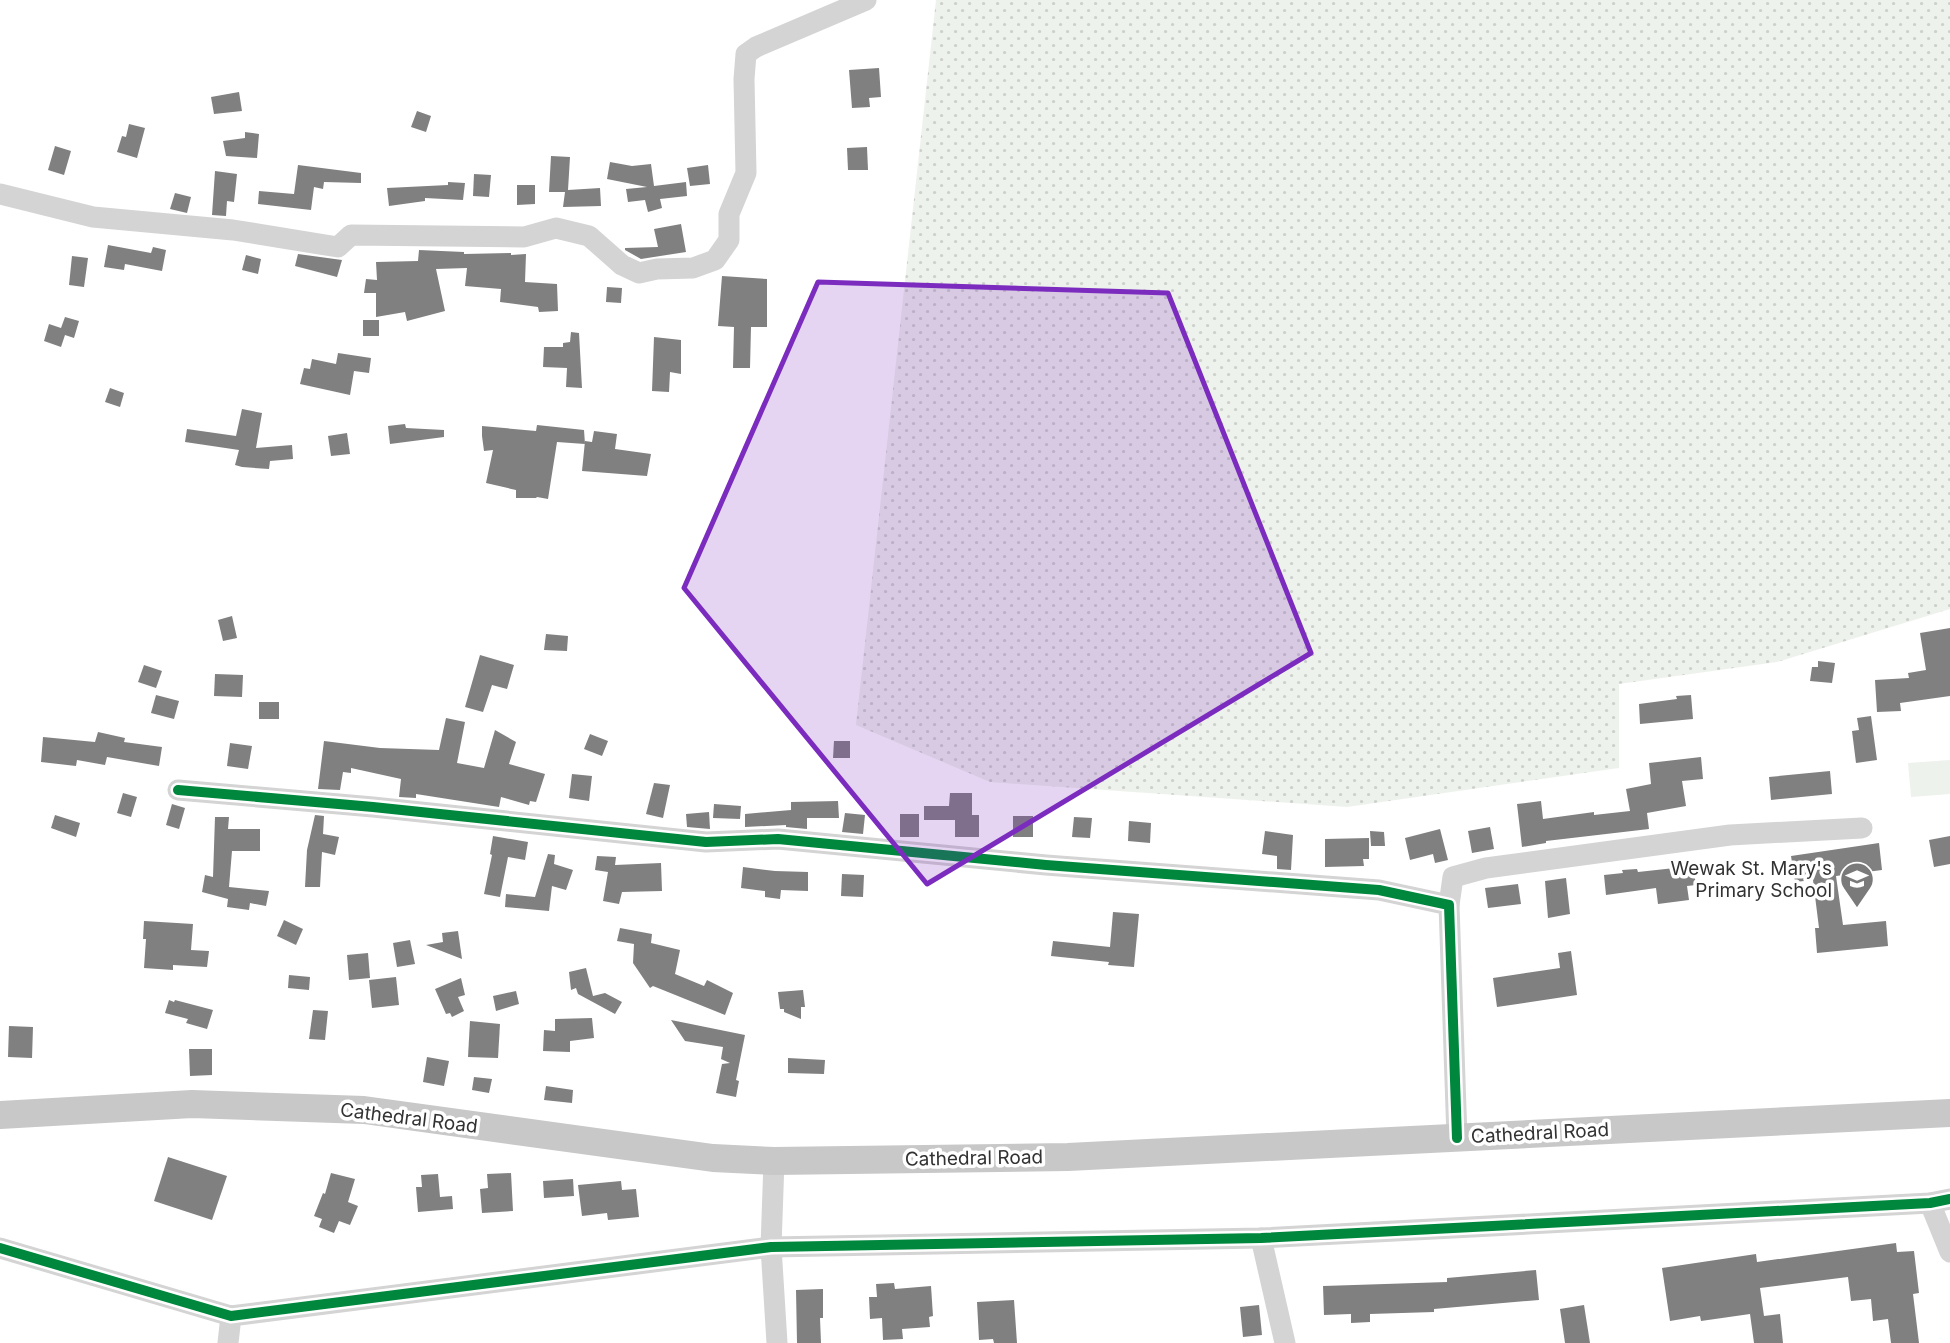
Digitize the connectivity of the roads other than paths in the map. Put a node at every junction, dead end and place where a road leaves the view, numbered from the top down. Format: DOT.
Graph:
graph roads {
  1 [pos="866,0"];
  2 [pos="0,194"];
  3 [pos="178,790"];
  4 [pos="1862,828"];
  5 [pos="1450,905"];
  6 [pos="1950,1113"];
  7 [pos="0,1115"];
  8 [pos="1457,1138"];
  9 [pos="774,1161"];
  10 [pos="1940,1201"];
  11 [pos="1261,1238"];
  12 [pos="771,1247"];
  13 [pos="0,1248"];
  14 [pos="1950,1252"];
  15 [pos="231,1315"];
  16 [pos="228,1343"];
  17 [pos="777,1343"];
  18 [pos="1285,1343"];
  1 -- 2 [label="street"];
  3 -- 5 [label="street"];
  4 -- 5 [label="street"];
  5 -- 8 [label="street"];
  6 -- 8 [label="main road, Cathedral Road"];
  7 -- 9 [label="main road, Cathedral Road"];
  8 -- 9 [label="main road, Cathedral Road"];
  9 -- 12 [label="street"];
  10 -- 11 [label="street"];
  10 -- 14 [label="street"];
  11 -- 12 [label="street"];
  11 -- 18 [label="street"];
  12 -- 15 [label="street"];
  12 -- 17 [label="street"];
  13 -- 15 [label="street"];
  15 -- 16 [label="street"];
}
